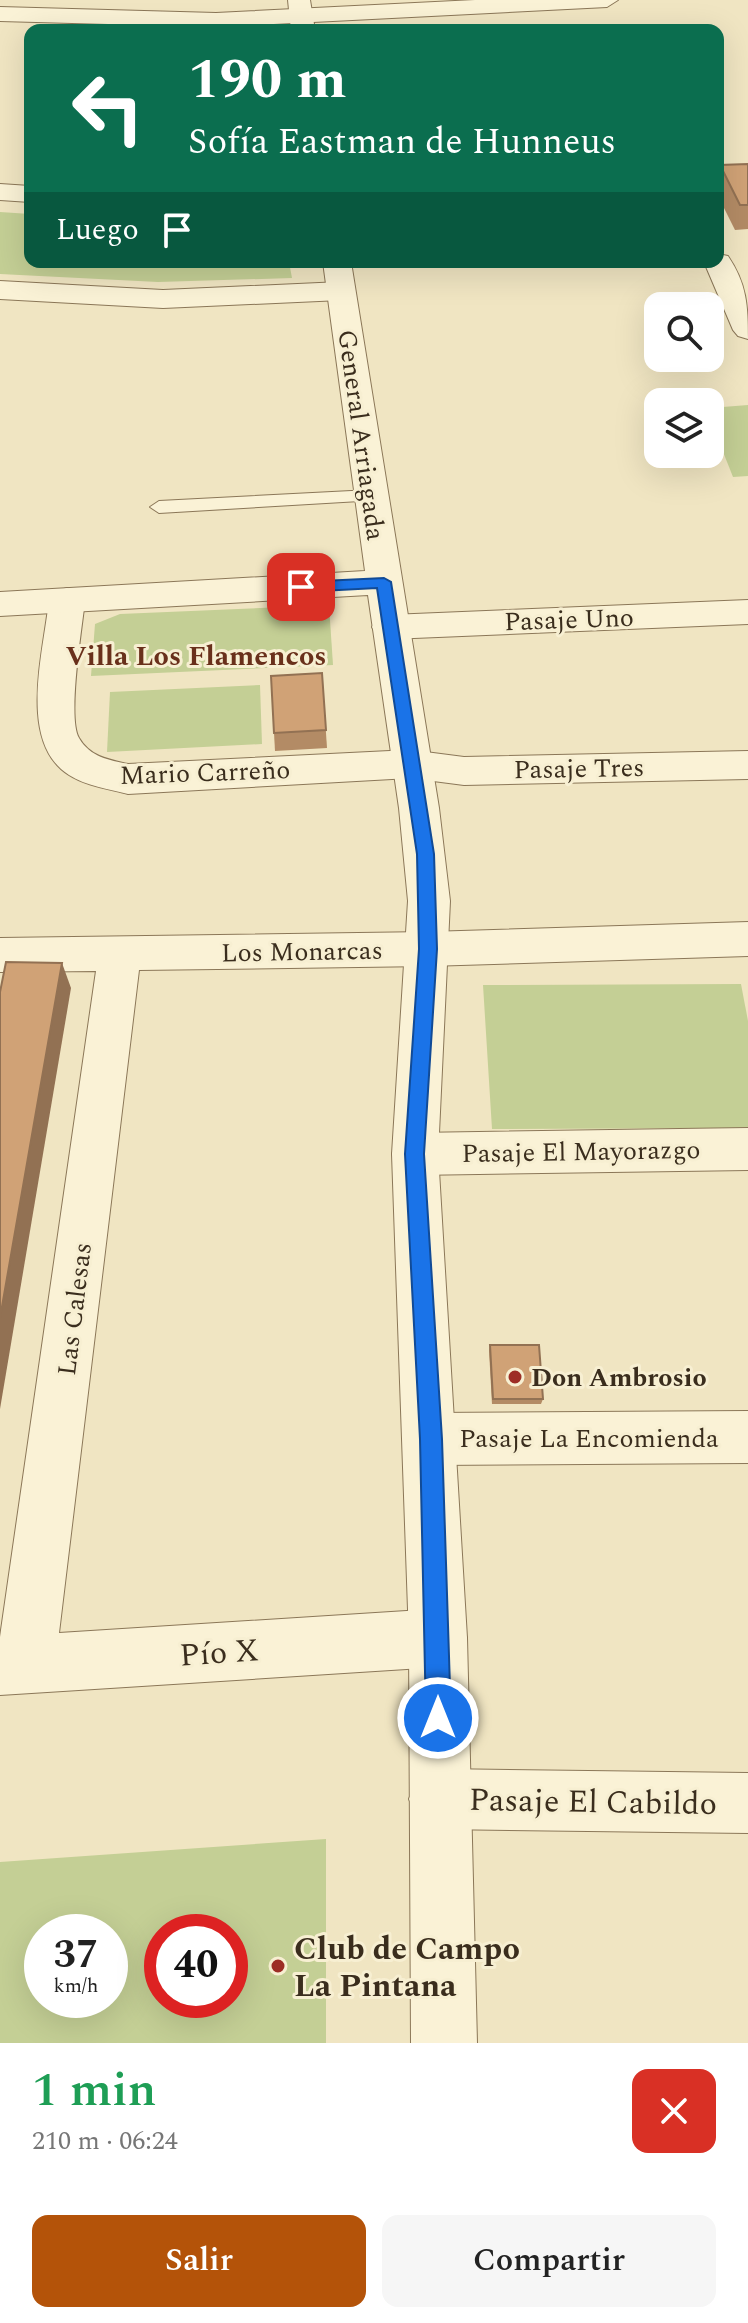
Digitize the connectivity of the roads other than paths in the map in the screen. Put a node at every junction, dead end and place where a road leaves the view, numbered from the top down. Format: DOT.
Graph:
graph roads {
  1 [pos="607,0"];
  2 [pos="465,4"];
  3 [pos="181,10"];
  4 [pos="0,14"];
  5 [pos="301,15"];
  6 [pos="0,192"];
  7 [pos="24,194"];
  8 [pos="721,268"];
  9 [pos="339,276"];
  10 [pos="0,290"];
  11 [pos="748,330"];
  12 [pos="371,496"];
  13 [pos="159,507"];
  14 [pos="384,582"];
  15 [pos="67,600"];
  16 [pos="0,604"];
  17 [pos="748,612"];
  18 [pos="390,627"];
  19 [pos="410,764"];
  20 [pos="748,765"];
  21 [pos="748,939"];
  22 [pos="428,949"];
  23 [pos="120,953"];
  24 [pos="0,955"];
  25 [pos="748,1149"];
  26 [pos="415,1154"];
  27 [pos="748,1437"];
  28 [pos="431,1439"];
  29 [pos="438,1638"];
  30 [pos="14,1665"];
  31 [pos="439,1799"];
  32 [pos="748,1803"];
  33 [pos="444,2043"];
  1 -- 2 [label="street"];
  2 -- 5 [label="street"];
  3 -- 4 [label="street"];
  3 -- 5 [label="street"];
  6 -- 7 [label="street"];
  8 -- 11 [label="street"];
  9 -- 10 [label="street"];
  9 -- 12 [label="street, General Arriagada"];
  12 -- 13 [label="lane"];
  12 -- 14 [label="street, General Arriagada"];
  14 -- 15 [label="street"];
  14 -- 18 [label="street, General Arriagada"];
  15 -- 16 [label="street"];
  15 -- 19 [label="street, Mario Carreño"];
  17 -- 18 [label="street, Pasaje Uno"];
  18 -- 19 [label="street, General Arriagada"];
  19 -- 20 [label="street, Pasaje Tres"];
  19 -- 22 [label="street, General Arriagada"];
  21 -- 22 [label="street, Los Monarcas"];
  22 -- 23 [label="street, Los Monarcas"];
  22 -- 26 [label="street, General Arriagada"];
  23 -- 24 [label="street, Los Monarcas"];
  23 -- 30 [label="street, Las Calesas"];
  25 -- 26 [label="street, Pasaje El Mayorazgo"];
  26 -- 28 [label="street, General Arriagada"];
  27 -- 28 [label="street, Pasaje La Encomienda"];
  28 -- 29 [label="street, General Arriagada"];
  29 -- 30 [label="street, Pío X"];
  29 -- 31 [label="street, General Arriagada"];
  31 -- 32 [label="street, Pasaje El Cabildo"];
  31 -- 33 [label="street, General Arriagada"];
}
